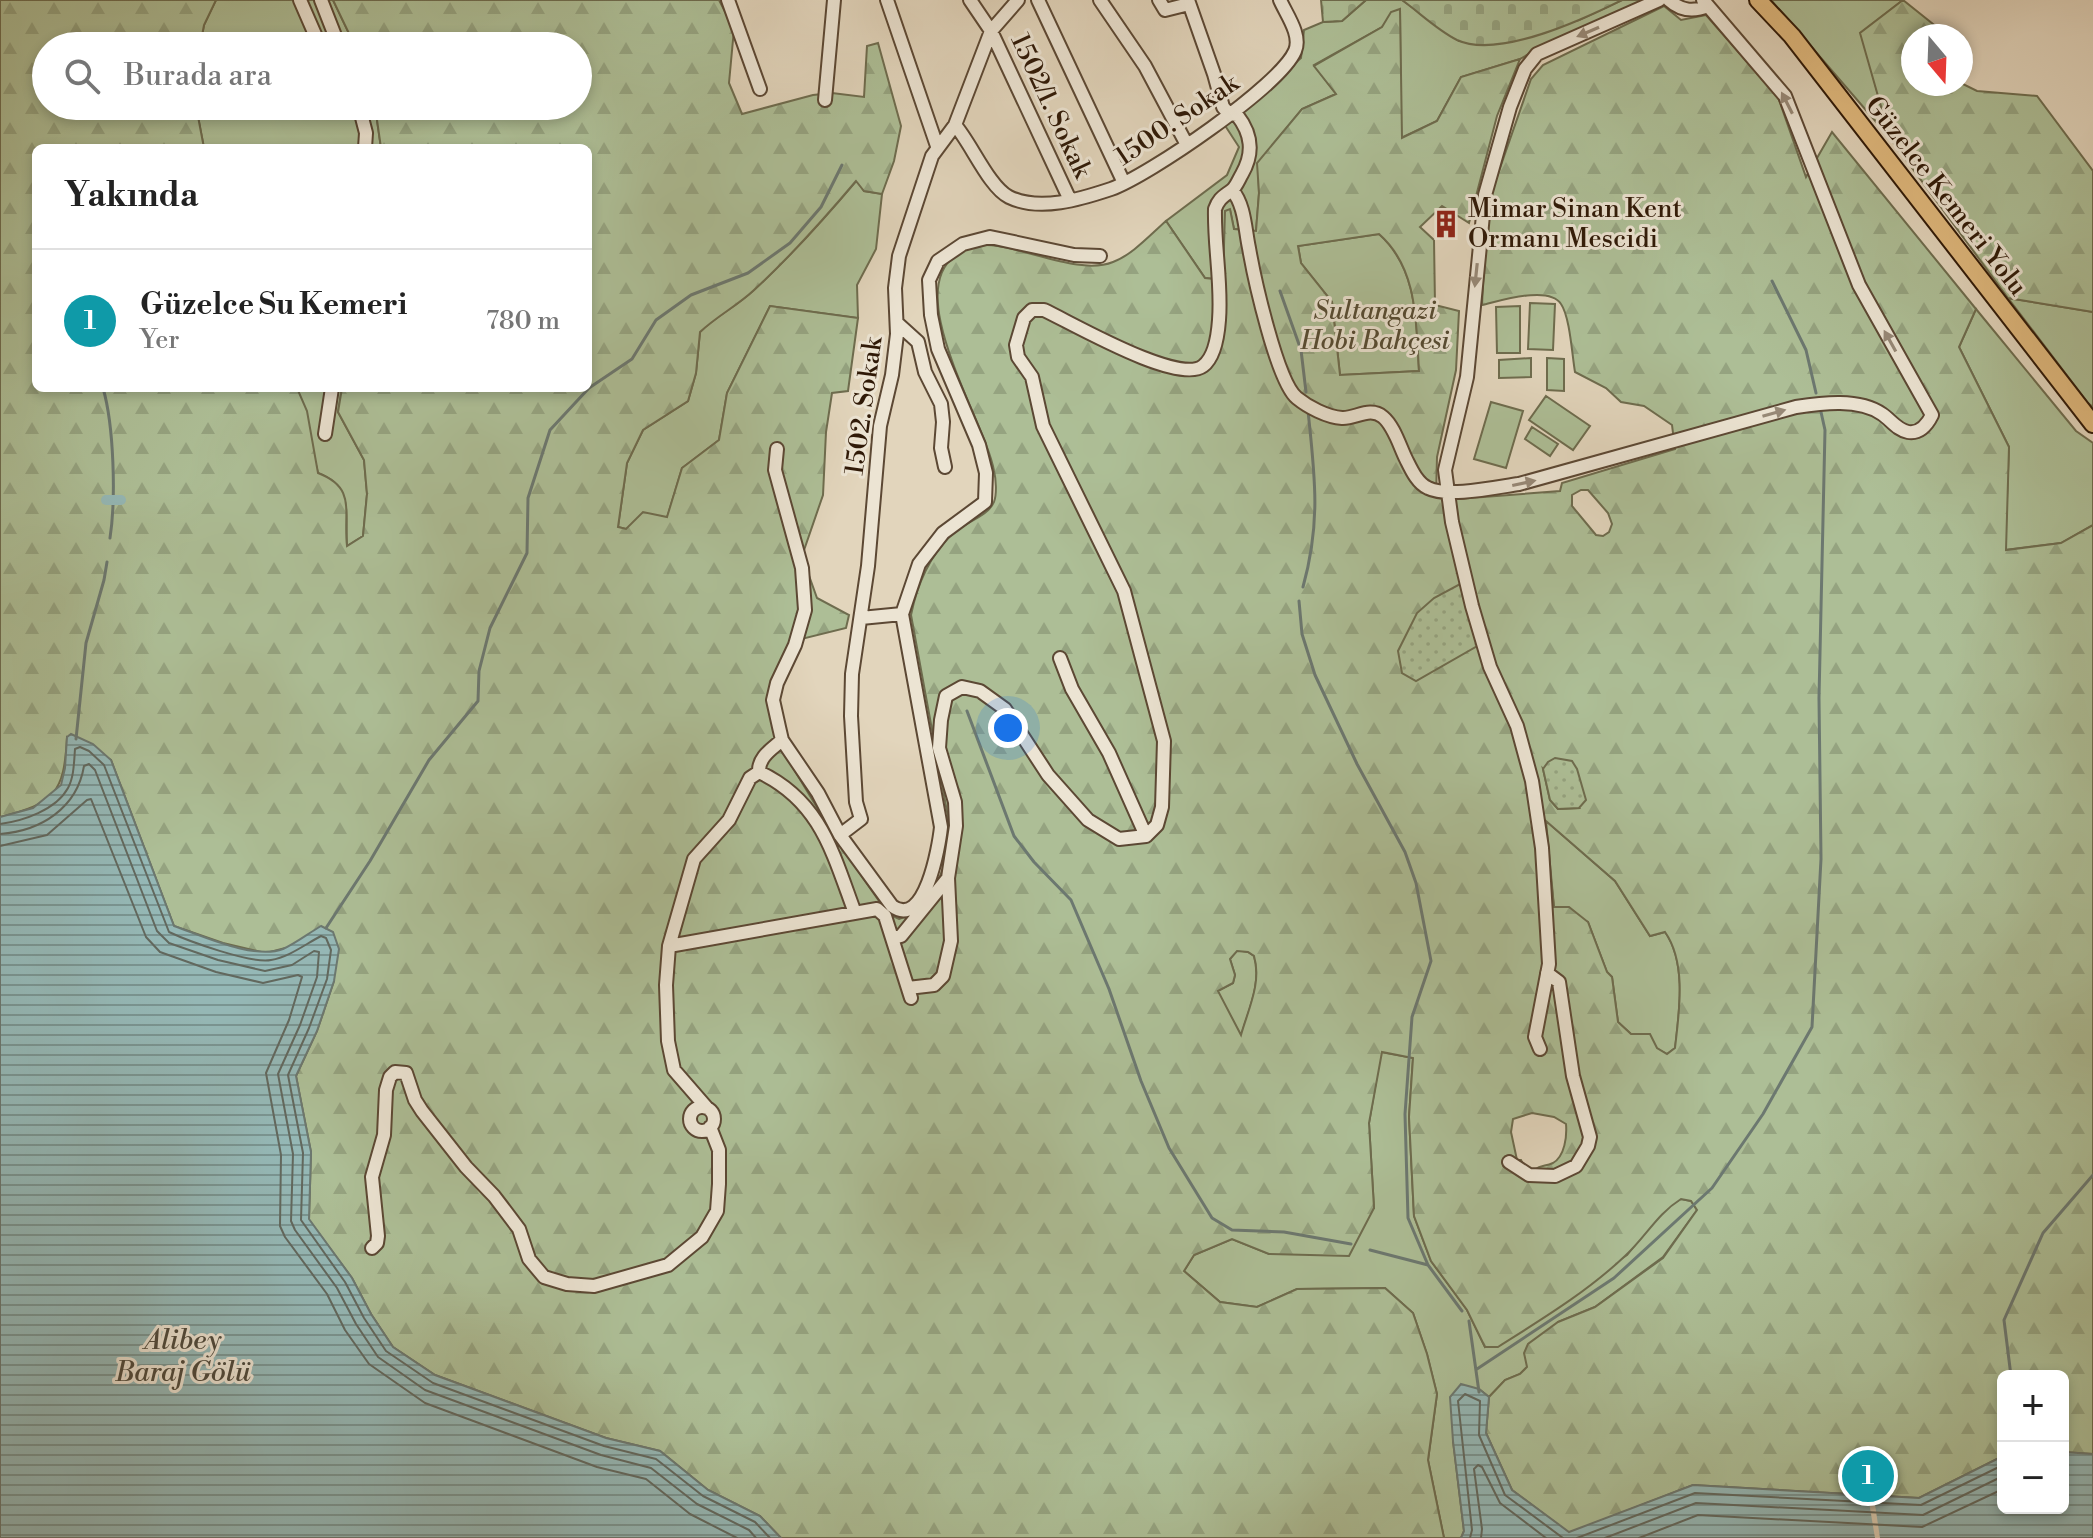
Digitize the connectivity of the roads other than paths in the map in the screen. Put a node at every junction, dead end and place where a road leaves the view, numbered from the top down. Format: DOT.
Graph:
graph roads {
  1 [pos="300,0"];
  2 [pos="321,0"];
  3 [pos="728,0"];
  4 [pos="834,0"];
  5 [pos="887,0"];
  6 [pos="970,0"];
  7 [pos="1038,0"];
  8 [pos="1100,0"];
  9 [pos="1159,0"];
  10 [pos="1280,0"];
  11 [pos="1659,0"];
  12 [pos="1669,0"];
  13 [pos="1758,0"];
  14 [pos="1015,1"];
  15 [pos="1188,2"];
  16 [pos="1706,3"];
  17 [pos="991,31"];
  18 [pos="314,32"];
  19 [pos="334,32"];
  20 [pos="760,89"];
  21 [pos="825,100"];
  22 [pos="1229,114"];
  23 [pos="363,120"];
  24 [pos="955,125"];
  25 [pos="365,144"];
  26 [pos="1187,145"];
  27 [pos="937,146"];
  28 [pos="1124,183"];
  29 [pos="1232,190"];
  30 [pos="1070,200"];
  31 [pos="1100,256"];
  32 [pos="897,323"];
  33 [pos="918,342"];
  34 [pos="938,349"];
  35 [pos="331,392"];
  36 [pos="2093,424"];
  37 [pos="325,434"];
  38 [pos="777,449"];
  39 [pos="945,467"];
  40 [pos="1447,491"];
  41 [pos="902,614"];
  42 [pos="861,618"];
  43 [pos="1060,658"];
  44 [pos="782,740"];
  45 [pos="759,772"];
  46 [pos="840,835"];
  47 [pos="1146,836"];
  48 [pos="948,878"];
  49 [pos="855,913"];
  50 [pos="893,938"];
  51 [pos="669,946"];
  52 [pos="1547,973"];
  53 [pos="1540,1049"];
  54 [pos="707,1108"];
  55 [pos="710,1127"];
  56 [pos="1509,1162"];
  57 [pos="372,1248"];
  1 -- 18 [label="street"];
  2 -- 19 [label="street"];
  3 -- 20 [label="street"];
  4 -- 21 [label="street"];
  5 -- 27 [label="street"];
  6 -- 17 [label="street, 1502/1. Sokak"];
  7 -- 28 [label="street"];
  8 -- 26 [label="street"];
  9 -- 15 [label="street"];
  10 -- 22 [label="street, 1500. Sokak"];
  11 -- 40 [label="street, one-way"];
  12 -- 16 [label="street"];
  13 -- 36 [label="main road, Güzelce Kemeri Yolu"];
  14 -- 17 [label="street, 1502. Sokak"];
  15 -- 22 [label="street"];
  40 -- 16 [label="street, one-way"];
  17 -- 24 [label="street, 1502. Sokak"];
  17 -- 30 [label="street, 1502/1. Sokak"];
  22 -- 26 [label="street, 1500. Sokak"];
  22 -- 29 [label="street"];
  23 -- 25 [label="street"];
  24 -- 27 [label="street, 1502. Sokak"];
  24 -- 30 [label="street, 1500. Sokak"];
  26 -- 28 [label="street, 1500. Sokak"];
  27 -- 32 [label="street, 1502. Sokak"];
  28 -- 30 [label="street, 1500. Sokak"];
  29 -- 40 [label="street"];
  29 -- 47 [label="street"];
  31 -- 34 [label="street"];
  32 -- 33 [label="street"];
  32 -- 42 [label="street, 1502. Sokak"];
  33 -- 34 [label="street"];
  33 -- 39 [label="street"];
  34 -- 41 [label="street"];
  35 -- 37 [label="street"];
  38 -- 44 [label="street"];
  40 -- 52 [label="street"];
  41 -- 42 [label="street"];
  41 -- 46 [label="street"];
  42 -- 46 [label="street, 1502. Sokak"];
  43 -- 47 [label="street"];
  44 -- 45 [label="street"];
  44 -- 46 [label="street"];
  45 -- 49 [label="street"];
  45 -- 51 [label="street"];
  47 -- 48 [label="street"];
  48 -- 50 [label="street"];
  48 -- 50 [label="street"];
  49 -- 50 [label="street"];
  49 -- 51 [label="street"];
  51 -- 54 [label="street"];
  52 -- 53 [label="street"];
  52 -- 56 [label="street"];
  54 -- 55 [label="street"];
  54 -- 55 [label="street"];
  55 -- 57 [label="street"];
}
